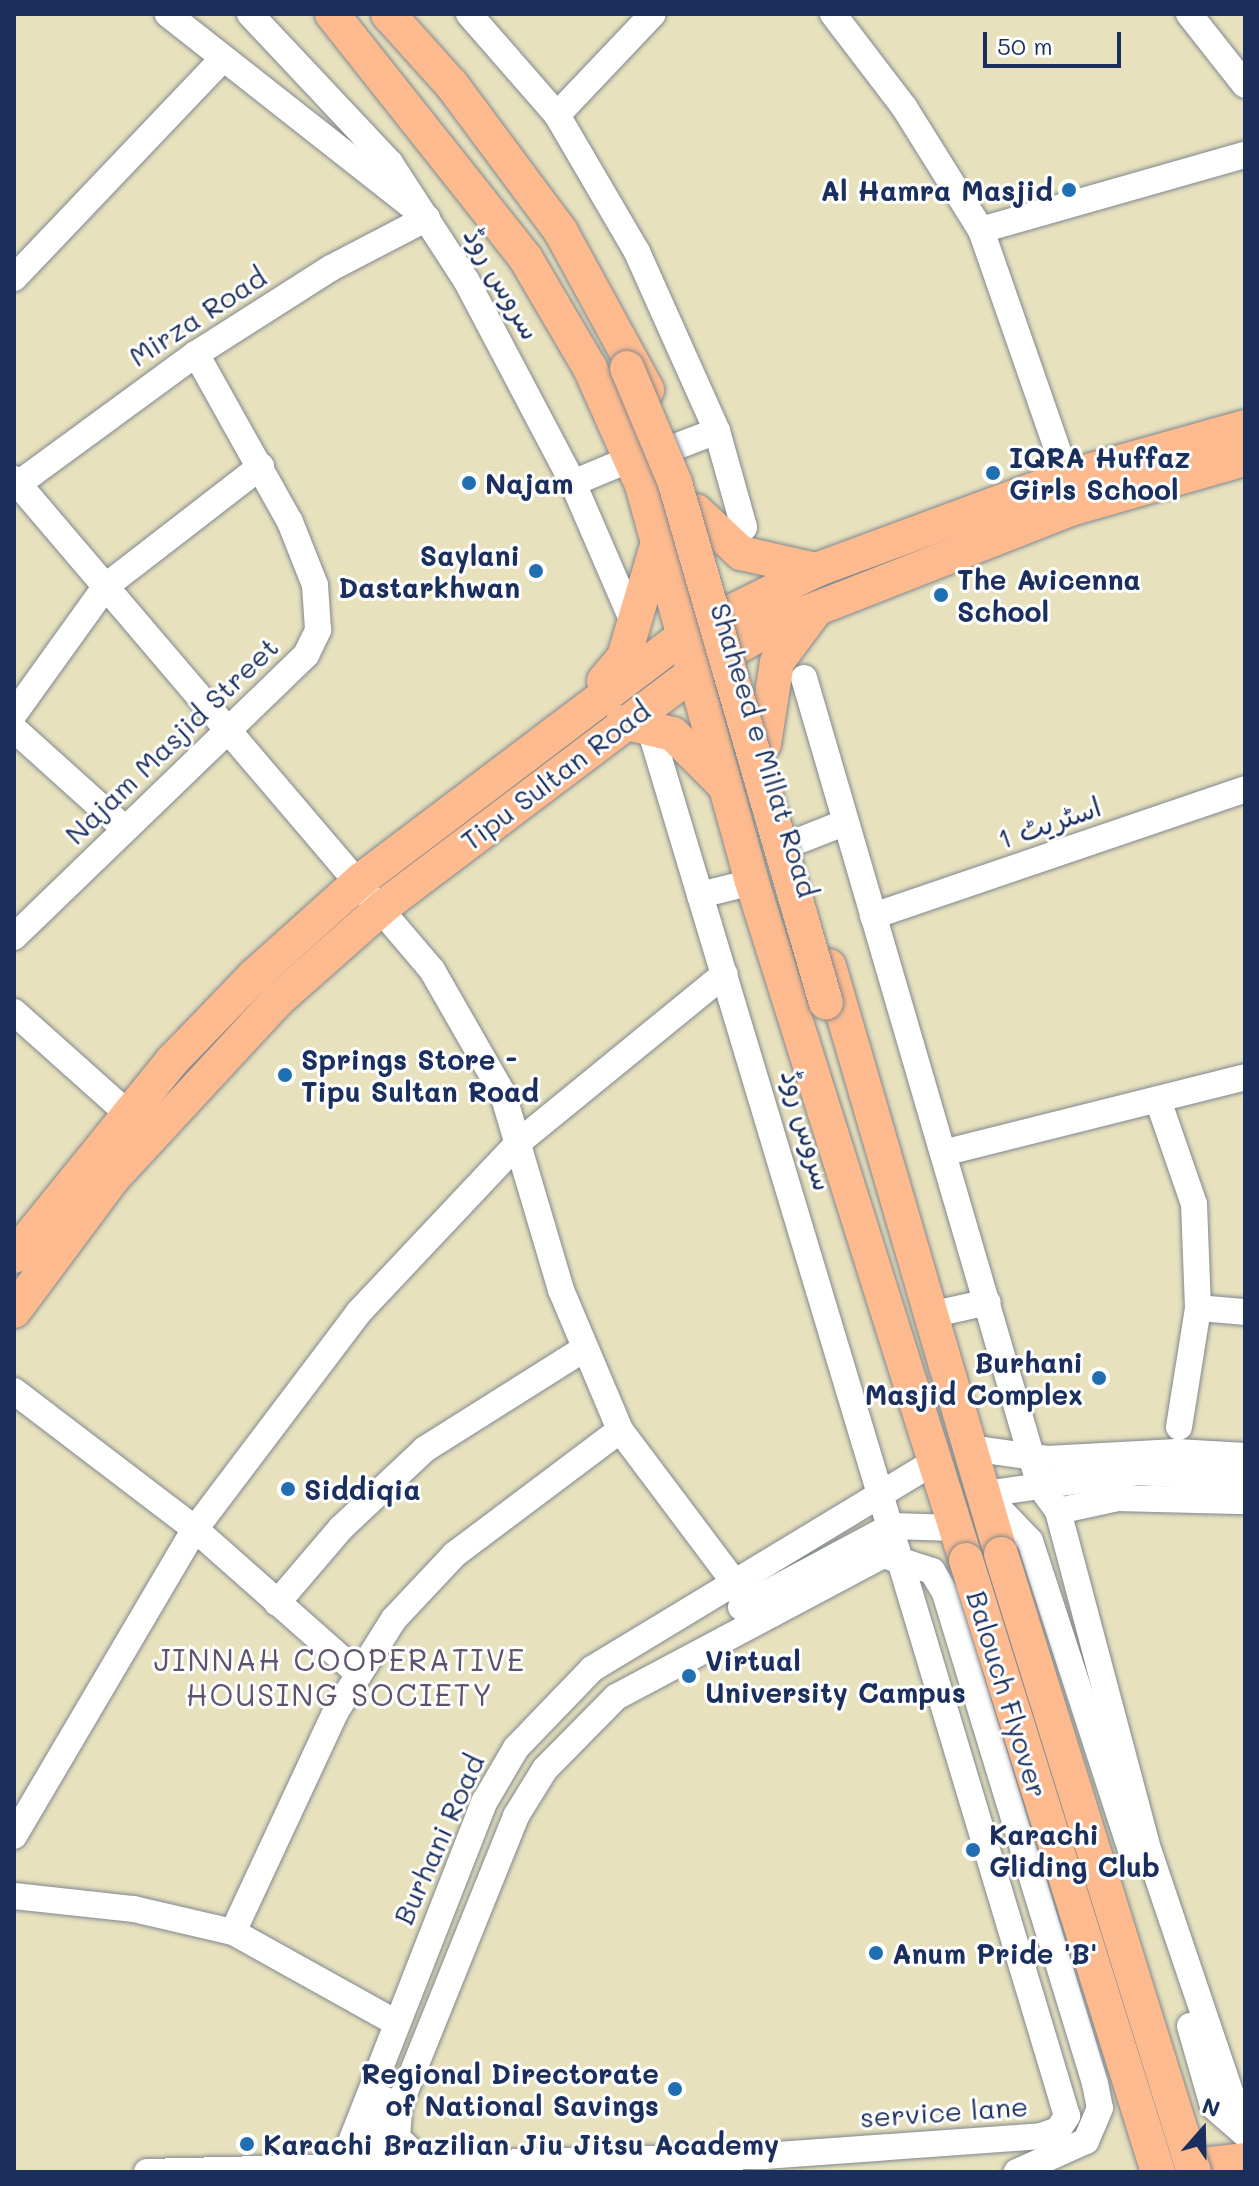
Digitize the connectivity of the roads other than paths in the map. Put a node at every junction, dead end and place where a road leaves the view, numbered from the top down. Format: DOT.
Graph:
graph roads {
  1 [pos="168,14"];
  2 [pos="250,14"];
  3 [pos="332,14"];
  4 [pos="348,14"];
  5 [pos="366,14"];
  6 [pos="388,14"];
  7 [pos="469,14"];
  8 [pos="653,14"];
  9 [pos="833,14"];
  10 [pos="1189,14"];
  11 [pos="221,61"];
  12 [pos="1245,85"];
  13 [pos="557,115"];
  14 [pos="1245,155"];
  15 [pos="427,218"];
  16 [pos="981,230"];
  17 [pos="14,278"];
  18 [pos="196,354"];
  19 [pos="617,373"];
  20 [pos="1245,427"];
  21 [pos="717,431"];
  22 [pos="675,447"];
  23 [pos="630,459"];
  24 [pos="1245,459"];
  25 [pos="261,466"];
  26 [pos="1067,477"];
  27 [pos="15,483"];
  28 [pos="573,483"];
  29 [pos="696,511"];
  30 [pos="744,527"];
  31 [pos="659,538"];
  32 [pos="816,570"];
  33 [pos="106,586"];
  34 [pos="721,599"];
  35 [pos="817,608"];
  36 [pos="682,620"];
  37 [pos="635,626"];
  38 [pos="736,646"];
  39 [pos="698,669"];
  40 [pos="804,678"];
  41 [pos="752,699"];
  42 [pos="589,700"];
  43 [pos="14,714"];
  44 [pos="710,718"];
  45 [pos="636,724"];
  46 [pos="227,725"];
  47 [pos="14,729"];
  48 [pos="764,744"];
  49 [pos="725,786"];
  50 [pos="1245,789"];
  51 [pos="844,823"];
  52 [pos="124,828"];
  53 [pos="793,843"];
  54 [pos="361,880"];
  55 [pos="752,882"];
  56 [pos="700,895"];
  57 [pos="384,906"];
  58 [pos="873,916"];
  59 [pos="14,937"];
  60 [pos="725,974"];
  61 [pos="815,1005"];
  62 [pos="14,1012"];
  63 [pos="1245,1077"];
  64 [pos="1159,1103"];
  65 [pos="127,1113"];
  66 [pos="520,1141"];
  67 [pos="947,1152"];
  68 [pos="15,1254"];
  69 [pos="988,1302"];
  70 [pos="1198,1308"];
  71 [pos="14,1311"];
  72 [pos="1245,1312"];
  73 [pos="932,1322"];
  74 [pos="891,1328"];
  75 [pos="582,1350"];
  76 [pos="14,1391"];
  77 [pos="1179,1427"];
  78 [pos="620,1430"];
  79 [pos="970,1448"];
  80 [pos="1245,1456"];
  81 [pos="1034,1459"];
  82 [pos="938,1477"];
  83 [pos="1245,1478"];
  84 [pos="1040,1486"];
  85 [pos="985,1494"];
  86 [pos="880,1496"];
  87 [pos="1245,1501"];
  88 [pos="1058,1511"];
  89 [pos="892,1526"];
  90 [pos="955,1528"];
  91 [pos="195,1529"];
  92 [pos="1001,1554"];
  93 [pos="900,1555"];
  94 [pos="735,1583"];
  95 [pos="277,1603"];
  96 [pos="358,1673"];
  97 [pos="14,1836"];
  98 [pos="14,1896"];
  99 [pos="233,1932"];
  100 [pos="393,2021"];
  101 [pos="1194,2038"];
  102 [pos="1086,2058"];
  103 [pos="1245,2114"];
  104 [pos="1245,2134"];
  105 [pos="1245,2163"];
  106 [pos="342,2165"];
  107 [pos="374,2168"];
  108 [pos="429,2170"];
  109 [pos="147,2172"];
  110 [pos="1017,2172"];
  111 [pos="1158,2172"];
  112 [pos="1164,2172"];
  113 [pos="1194,2172"];
  1 -- 11 [label="street"];
  2 -- 15 [label="street, سروس روڈ"];
  3 -- 23 [label="main road, Shaheed e Millat Road"];
  4 -- 19 [label="main road"];
  5 -- 19 [label="main road"];
  6 -- 22 [label="main road, Shaheed e Millat Road"];
  7 -- 13 [label="street"];
  8 -- 13 [label="street"];
  9 -- 16 [label="street"];
  10 -- 12 [label="street"];
  11 -- 15 [label="street"];
  11 -- 17 [label="street"];
  13 -- 21 [label="street"];
  14 -- 16 [label="street"];
  15 -- 18 [label="street, Mirza Road"];
  15 -- 28 [label="street, سروس روڈ"];
  16 -- 26 [label="street"];
  18 -- 25 [label="street, Najam Masjid Street"];
  18 -- 27 [label="street, Mirza Road"];
  19 -- 61 [label="main road"];
  20 -- 26 [label="main road, Tipu Sultan Road"];
  21 -- 22 [label="street"];
  21 -- 30 [label="street"];
  22 -- 29 [label="main road, Shaheed e Millat Road"];
  23 -- 28 [label="street"];
  23 -- 31 [label="main road, Shaheed e Millat Road"];
  24 -- 35 [label="main road, Tipu Sultan Road"];
  25 -- 33 [label="street"];
  25 -- 46 [label="street, Najam Masjid Street"];
  26 -- 32 [label="main road, Tipu Sultan Road"];
  27 -- 33 [label="street"];
  28 -- 37 [label="street, سروس روڈ"];
  29 -- 32 [label="main road"];
  29 -- 34 [label="main road, Shaheed e Millat Road"];
  31 -- 36 [label="main road, Shaheed e Millat Road"];
  31 -- 37 [label="main road"];
  32 -- 34 [label="main road, Tipu Sultan Road"];
  33 -- 43 [label="street"];
  33 -- 46 [label="street"];
  34 -- 36 [label="main road, Tipu Sultan Road"];
  34 -- 38 [label="main road, Shaheed e Millat Road"];
  35 -- 38 [label="main road, Tipu Sultan Road"];
  35 -- 48 [label="main road"];
  36 -- 39 [label="main road, Shaheed e Millat Road"];
  36 -- 42 [label="main road, Tipu Sultan Road"];
  37 -- 42 [label="main road"];
  38 -- 39 [label="main road, Tipu Sultan Road"];
  38 -- 41 [label="main road, Shaheed e Millat Road"];
  39 -- 44 [label="main road, Shaheed e Millat Road"];
  39 -- 45 [label="main road, Tipu Sultan Road"];
  40 -- 51 [label="street"];
  41 -- 44 [label="main road"];
  41 -- 48 [label="main road, Shaheed e Millat Road"];
  42 -- 54 [label="main road, Tipu Sultan Road"];
  44 -- 49 [label="main road, Shaheed e Millat Road"];
  45 -- 49 [label="main road"];
  45 -- 56 [label="street, سروس روڈ"];
  45 -- 57 [label="main road, Tipu Sultan Road"];
  46 -- 52 [label="street, Najam Masjid Street"];
  46 -- 54 [label="street"];
  47 -- 52 [label="street"];
  48 -- 53 [label="main road, Shaheed e Millat Road"];
  49 -- 55 [label="main road, Shaheed e Millat Road"];
  50 -- 58 [label="street, اسٹریٹ 1"];
  51 -- 53 [label="street"];
  51 -- 58 [label="street"];
  52 -- 59 [label="street, Najam Masjid Street"];
  53 -- 73 [label="main road, Shaheed e Millat Road"];
  54 -- 57 [label="street"];
  54 -- 65 [label="main road, Tipu Sultan Road"];
  55 -- 56 [label="street"];
  55 -- 74 [label="main road, Shaheed e Millat Road"];
  56 -- 60 [label="street, سروس روڈ"];
  57 -- 66 [label="street"];
  57 -- 71 [label="main road, Tipu Sultan Road"];
  58 -- 67 [label="street"];
  60 -- 66 [label="street"];
  60 -- 86 [label="street, سروس روڈ"];
  61 -- 73 [label="main road"];
  61 -- 74 [label="main road"];
  62 -- 65 [label="street"];
  63 -- 64 [label="street"];
  64 -- 67 [label="street"];
  64 -- 70 [label="street"];
  65 -- 68 [label="main road, Tipu Sultan Road"];
  66 -- 75 [label="street"];
  66 -- 91 [label="street"];
  67 -- 69 [label="street"];
  69 -- 73 [label="street"];
  69 -- 81 [label="street"];
  70 -- 72 [label="street"];
  70 -- 77 [label="street"];
  73 -- 79 [label="main road, Shaheed e Millat Road"];
  74 -- 82 [label="main road, Shaheed e Millat Road"];
  75 -- 78 [label="street"];
  75 -- 95 [label="street"];
  76 -- 91 [label="street"];
  78 -- 94 [label="street"];
  78 -- 96 [label="street"];
  79 -- 81 [label="street"];
  79 -- 85 [label="main road, Shaheed e Millat Road"];
  80 -- 81 [label="street"];
  81 -- 84 [label="street"];
  82 -- 86 [label="street, Burhani Road"];
  82 -- 90 [label="main road, Balouch Flyover"];
  83 -- 84 [label="street"];
  84 -- 85 [label="street"];
  84 -- 88 [label="street"];
  85 -- 92 [label="main road, Shaheed e Millat Road"];
  85 -- 101 [label="street"];
  86 -- 89 [label="street, سروس روڈ"];
  86 -- 94 [label="street, Burhani Road"];
  87 -- 88 [label="street"];
  88 -- 103 [label="street"];
  89 -- 90 [label="street"];
  89 -- 93 [label="street, سروس روڈ"];
  89 -- 107 [label="street, Burhani Road"];
  90 -- 111 [label="main road, Balouch Flyover, bridge"];
  91 -- 95 [label="street"];
  91 -- 97 [label="street"];
  92 -- 113 [label="main road, Balouch Flyover, bridge"];
  93 -- 102 [label="street"];
  93 -- 108 [label="street"];
  93 -- 108 [label="street, service lane"];
  94 -- 100 [label="street, Burhani Road"];
  95 -- 96 [label="street"];
  96 -- 99 [label="street"];
  98 -- 99 [label="street"];
  99 -- 100 [label="street"];
  100 -- 106 [label="street, Burhani Road"];
  101 -- 102 [label="street"];
  101 -- 104 [label="street"];
  102 -- 110 [label="street"];
  105 -- 112 [label="highway"];
  106 -- 107 [label="street, service lane"];
  106 -- 109 [label="street, service lane"];
  107 -- 108 [label="street, service lane"];
}
